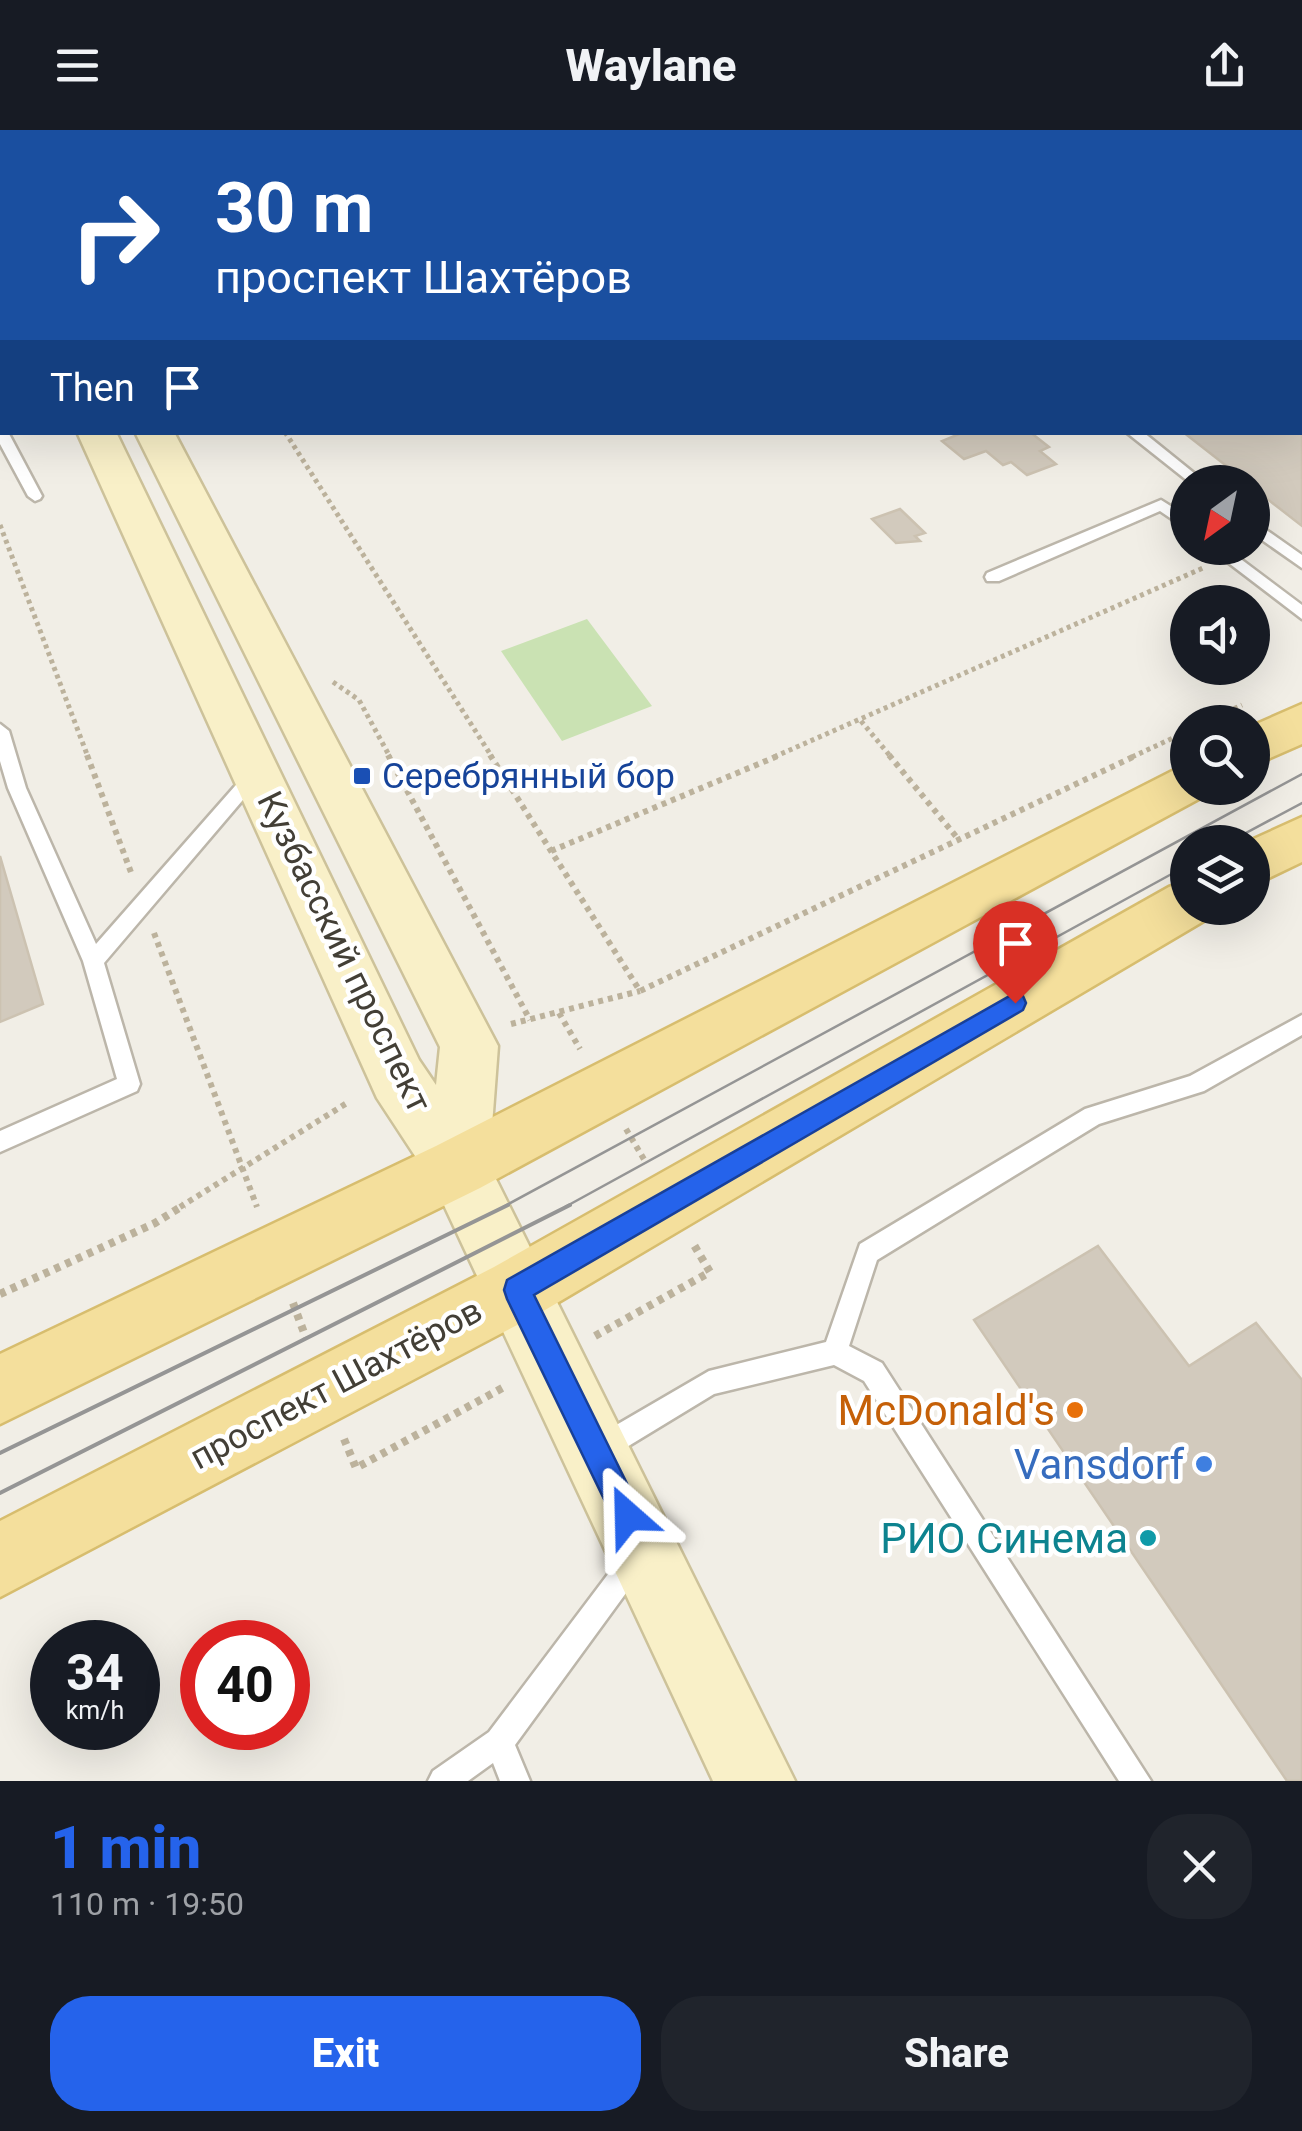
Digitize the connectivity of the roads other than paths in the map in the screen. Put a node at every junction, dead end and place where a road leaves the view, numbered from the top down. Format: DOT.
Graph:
graph roads {
  1 [pos="5,435"];
  2 [pos="97,435"];
  3 [pos="156,435"];
  4 [pos="1137,435"];
  5 [pos="1176,465"];
  6 [pos="36,496"];
  7 [pos="1170,512"];
  8 [pos="1270,539"];
  9 [pos="1302,563"];
  10 [pos="1239,565"];
  11 [pos="992,576"];
  12 [pos="1302,613"];
  13 [pos="1302,722"];
  14 [pos="0,731"];
  15 [pos="1270,739"];
  16 [pos="256,774"];
  17 [pos="1170,791"];
  18 [pos="8,792"];
  19 [pos="1302,837"];
  20 [pos="1270,856"];
  21 [pos="1170,913"];
  22 [pos="93,961"];
  23 [pos="1302,1024"];
  24 [pos="0,1142"];
  25 [pos="458,1167"];
  26 [pos="517,1290"];
  27 [pos="834,1352"];
  28 [pos="0,1390"];
  29 [pos="597,1451"];
  30 [pos="643,1548"];
  31 [pos="0,1560"];
  32 [pos="499,1742"];
  33 [pos="442,1781"];
  34 [pos="516,1781"];
  35 [pos="756,1781"];
  36 [pos="1136,1781"];
  1 -- 6 [label="lane"];
  2 -- 16 [label="street, Кузбасский проспект"];
  3 -- 25 [label="street, Кузбасский проспект"];
  4 -- 5 [label="lane"];
  7 -- 11 [label="lane"];
  8 -- 9 [label="lane"];
  10 -- 12 [label="lane"];
  13 -- 15 [label="main road"];
  14 -- 18 [label="lane"];
  16 -- 22 [label="lane"];
  16 -- 25 [label="street, Кузбасский проспект"];
  17 -- 25 [label="main road"];
  18 -- 22 [label="lane"];
  19 -- 20 [label="main road"];
  21 -- 26 [label="main road, проспект Шахтёров"];
  22 -- 24 [label="lane"];
  23 -- 27 [label="lane"];
  25 -- 26 [label="street"];
  25 -- 28 [label="main road"];
  26 -- 29 [label="street"];
  26 -- 31 [label="main road, проспект Шахтёров"];
  27 -- 29 [label="lane"];
  27 -- 36 [label="lane"];
  29 -- 30 [label="street"];
  30 -- 32 [label="lane"];
  30 -- 35 [label="street"];
  32 -- 33 [label="lane"];
  32 -- 34 [label="lane"];
}
